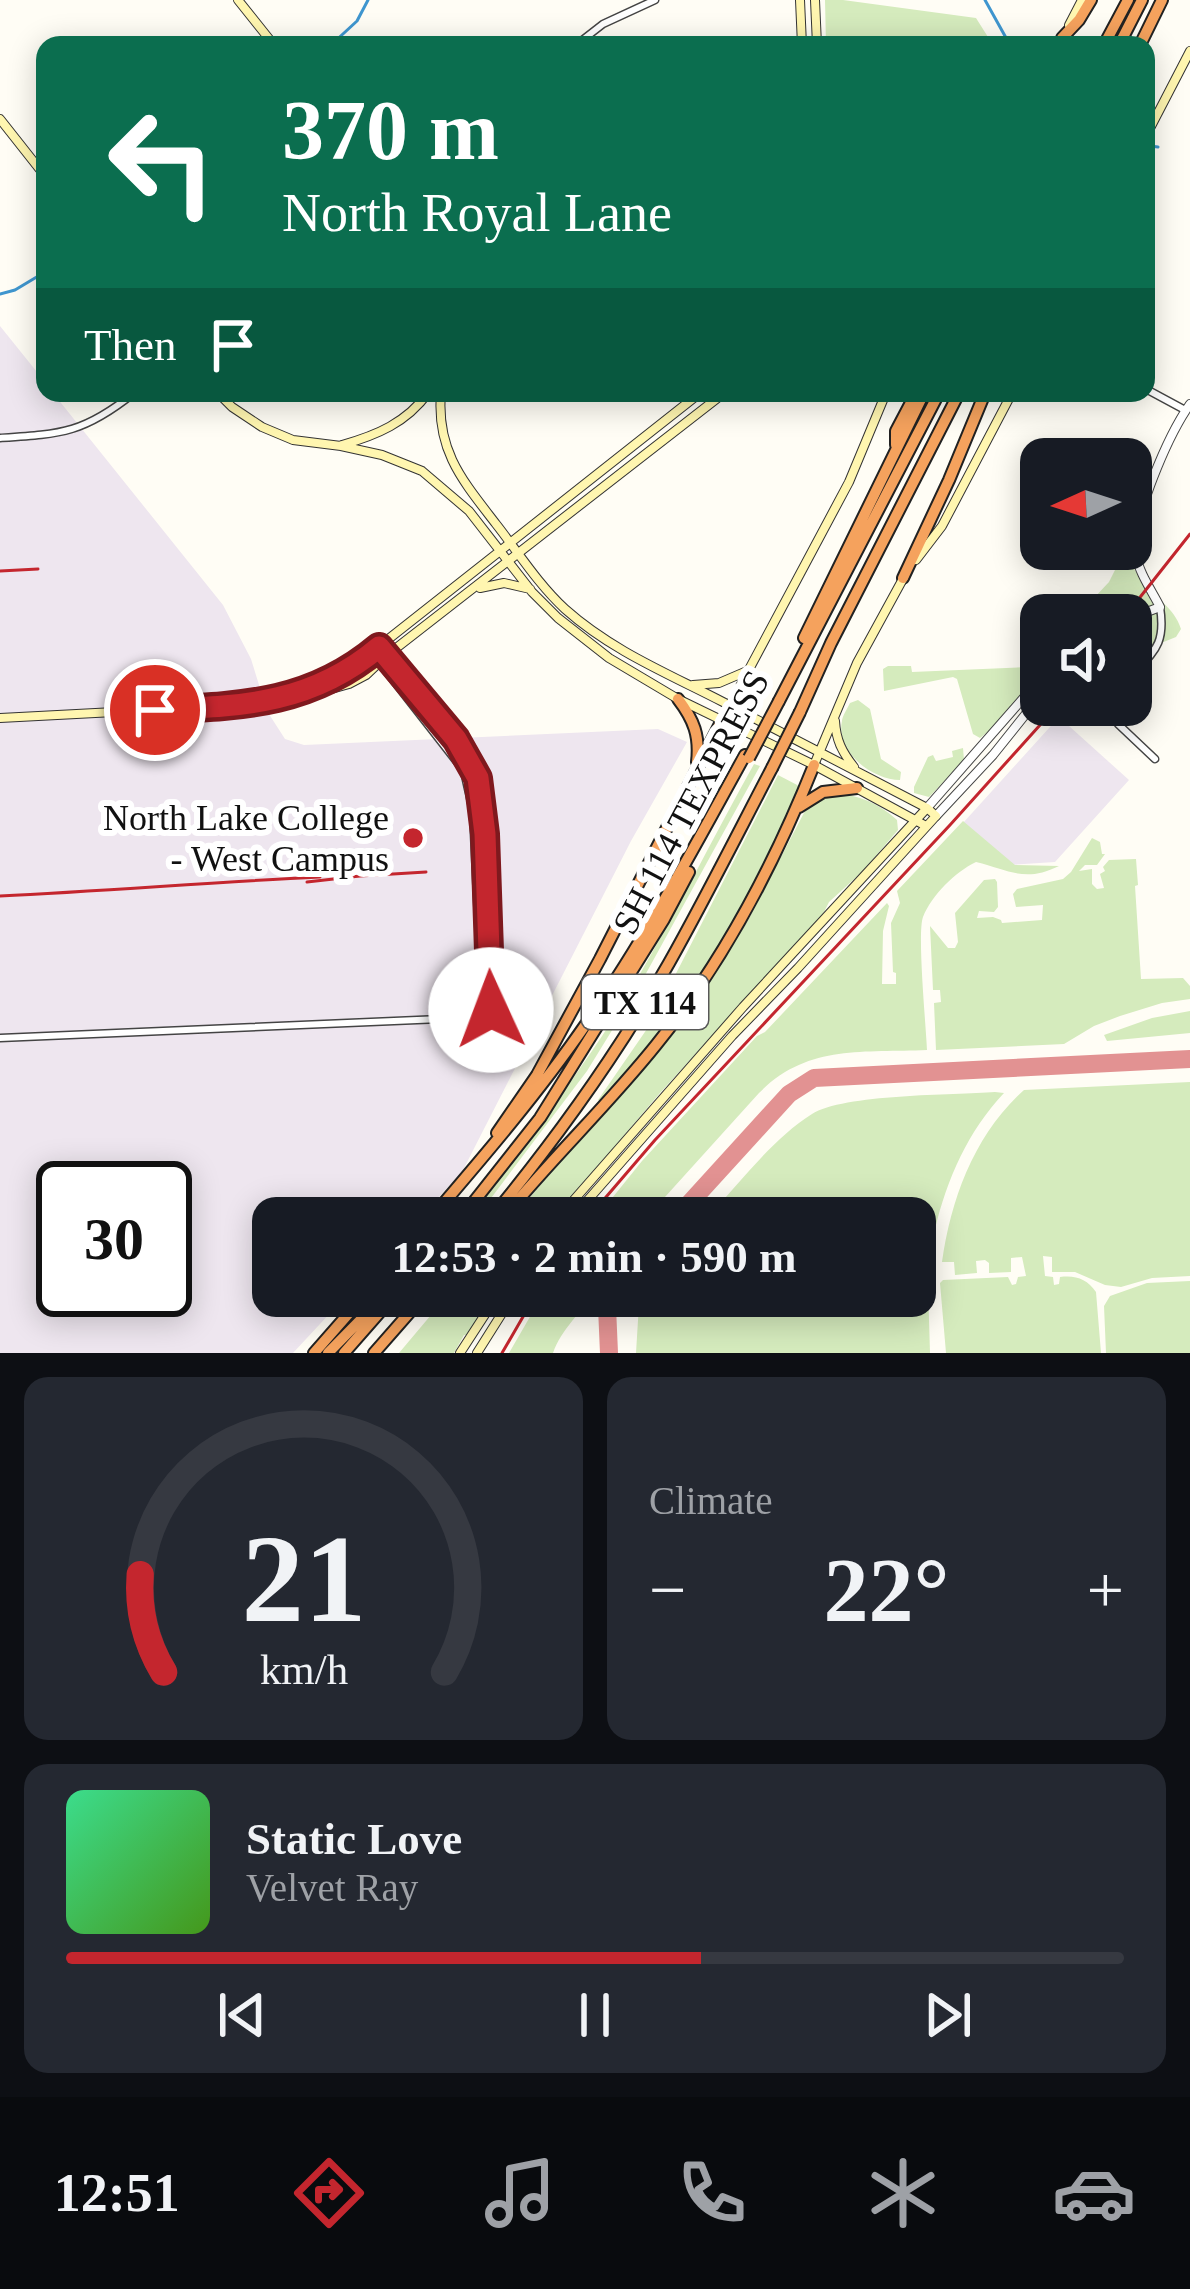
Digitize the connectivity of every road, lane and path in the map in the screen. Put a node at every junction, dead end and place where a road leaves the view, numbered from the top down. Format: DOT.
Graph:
graph roads {
  1 [pos="238,0"];
  2 [pos="656,0"];
  3 [pos="800,0"];
  4 [pos="815,0"];
  5 [pos="1086,0"];
  6 [pos="1127,0"];
  7 [pos="1142,0"];
  8 [pos="1162,0"];
  9 [pos="267,36"];
  10 [pos="588,36"];
  11 [pos="802,36"];
  12 [pos="817,36"];
  13 [pos="1065,36"];
  14 [pos="1109,36"];
  15 [pos="1124,36"];
  16 [pos="1144,36"];
  17 [pos="1190,51"];
  18 [pos="0,119"];
  19 [pos="1155,119"];
  20 [pos="36,165"];
  21 [pos="1155,393"];
  22 [pos="122,402"];
  23 [pos="227,402"];
  24 [pos="420,402"];
  25 [pos="441,402"];
  26 [pos="688,402"];
  27 [pos="713,402"];
  28 [pos="882,402"];
  29 [pos="916,402"];
  30 [pos="934,402"];
  31 [pos="954,402"];
  32 [pos="981,402"];
  33 [pos="1007,402"];
  34 [pos="1188,407"];
  35 [pos="678,410"];
  36 [pos="687,423"];
  37 [pos="0,438"];
  38 [pos="341,446"];
  39 [pos="504,547"];
  40 [pos="518,554"];
  41 [pos="508,562"];
  42 [pos="903,578"];
  43 [pos="473,590"];
  44 [pos="531,590"];
  45 [pos="1160,607"];
  46 [pos="1152,610"];
  47 [pos="376,650"];
  48 [pos="623,651"];
  49 [pos="1152,654"];
  50 [pos="383,659"];
  51 [pos="616,662"];
  52 [pos="748,670"];
  53 [pos="690,686"];
  54 [pos="678,699"];
  55 [pos="276,700"];
  56 [pos="776,700"];
  57 [pos="1020,702"];
  58 [pos="729,706"];
  59 [pos="0,718"];
  60 [pos="835,719"];
  61 [pos="722,721"];
  62 [pos="1020,721"];
  63 [pos="1120,726"];
  64 [pos="747,756"];
  65 [pos="816,759"];
  66 [pos="1155,759"];
  67 [pos="858,773"];
  68 [pos="695,774"];
  69 [pos="857,788"];
  70 [pos="890,805"];
  71 [pos="927,808"];
  72 [pos="797,809"];
  73 [pos="936,816"];
  74 [pos="922,823"];
  75 [pos="899,839"];
  76 [pos="0,1038"];
  77 [pos="484,1157"];
  78 [pos="449,1197"];
  79 [pos="477,1197"];
  80 [pos="508,1197"];
  81 [pos="520,1197"];
  82 [pos="576,1197"];
  83 [pos="590,1197"];
  84 [pos="346,1317"];
  85 [pos="363,1317"];
  86 [pos="376,1317"];
  87 [pos="406,1317"];
  88 [pos="483,1317"];
  89 [pos="500,1317"];
  90 [pos="314,1353"];
  91 [pos="328,1353"];
  92 [pos="344,1353"];
  93 [pos="374,1353"];
  94 [pos="460,1353"];
  95 [pos="477,1353"];
  1 -- 9 [label="main road"];
  2 -- 10 [label="street"];
  3 -- 11 [label="main road"];
  4 -- 12 [label="main road"];
  5 -- 13 [label="highway"];
  6 -- 14 [label="highway"];
  7 -- 15 [label="highway"];
  8 -- 16 [label="highway"];
  17 -- 19 [label="main road"];
  18 -- 20 [label="main road"];
  21 -- 34 [label="street"];
  22 -- 37 [label="street"];
  23 -- 38 [label="main road"];
  24 -- 38 [label="main road"];
  25 -- 39 [label="main road"];
  26 -- 35 [label="main road"];
  27 -- 36 [label="main road"];
  28 -- 52 [label="main road"];
  29 -- 56 [label="highway, TX 114"];
  30 -- 56 [label="highway, SH 114 TEXPRESS"];
  31 -- 80 [label="highway, TX 114, bridge"];
  32 -- 42 [label="highway"];
  33 -- 42 [label="main road"];
  34 -- 45 [label="street"];
  35 -- 36 [label="main road"];
  35 -- 39 [label="main road"];
  36 -- 40 [label="main road"];
  38 -- 39 [label="main road"];
  39 -- 40 [label="main road"];
  39 -- 41 [label="main road"];
  39 -- 47 [label="main road"];
  40 -- 41 [label="main road"];
  40 -- 48 [label="main road"];
  41 -- 43 [label="main road"];
  41 -- 44 [label="main road"];
  42 -- 60 [label="main road"];
  43 -- 44 [label="main road"];
  43 -- 50 [label="main road"];
  44 -- 51 [label="main road"];
  45 -- 46 [label="street"];
  45 -- 49 [label="street"];
  47 -- 50 [label="street"];
  47 -- 55 [label="main road"];
  48 -- 51 [label="main road"];
  48 -- 53 [label="main road"];
  50 -- 55 [label="main road"];
  50 -- 76 [label="street"];
  51 -- 54 [label="main road"];
  52 -- 53 [label="main road"];
  52 -- 58 [label="main road"];
  53 -- 58 [label="main road"];
  54 -- 61 [label="main road"];
  54 -- 68 [label="highway"];
  55 -- 59 [label="main road"];
  56 -- 64 [label="highway, TX 114, bridge"];
  57 -- 71 [label="street"];
  58 -- 61 [label="main road"];
  58 -- 65 [label="main road"];
  60 -- 65 [label="main road"];
  60 -- 67 [label="main road"];
  61 -- 65 [label="main road"];
  61 -- 68 [label="highway"];
  62 -- 73 [label="street"];
  63 -- 66 [label="street"];
  64 -- 77 [label="highway, TX 114"];
  64 -- 79 [label="highway, SH 114 TEXPRESS"];
  65 -- 67 [label="main road"];
  65 -- 69 [label="main road"];
  65 -- 72 [label="highway"];
  67 -- 71 [label="main road"];
  68 -- 77 [label="highway"];
  69 -- 70 [label="main road"];
  69 -- 72 [label="highway"];
  70 -- 74 [label="main road"];
  70 -- 75 [label="main road"];
  71 -- 73 [label="main road"];
  71 -- 74 [label="main road"];
  72 -- 81 [label="highway"];
  73 -- 74 [label="main road"];
  74 -- 75 [label="main road"];
  74 -- 83 [label="main road"];
  75 -- 82 [label="main road"];
  77 -- 78 [label="highway, TX 114"];
  84 -- 90 [label="highway"];
  85 -- 91 [label="highway"];
  86 -- 92 [label="highway"];
  87 -- 93 [label="highway"];
  88 -- 94 [label="main road"];
  89 -- 95 [label="main road"];
}
